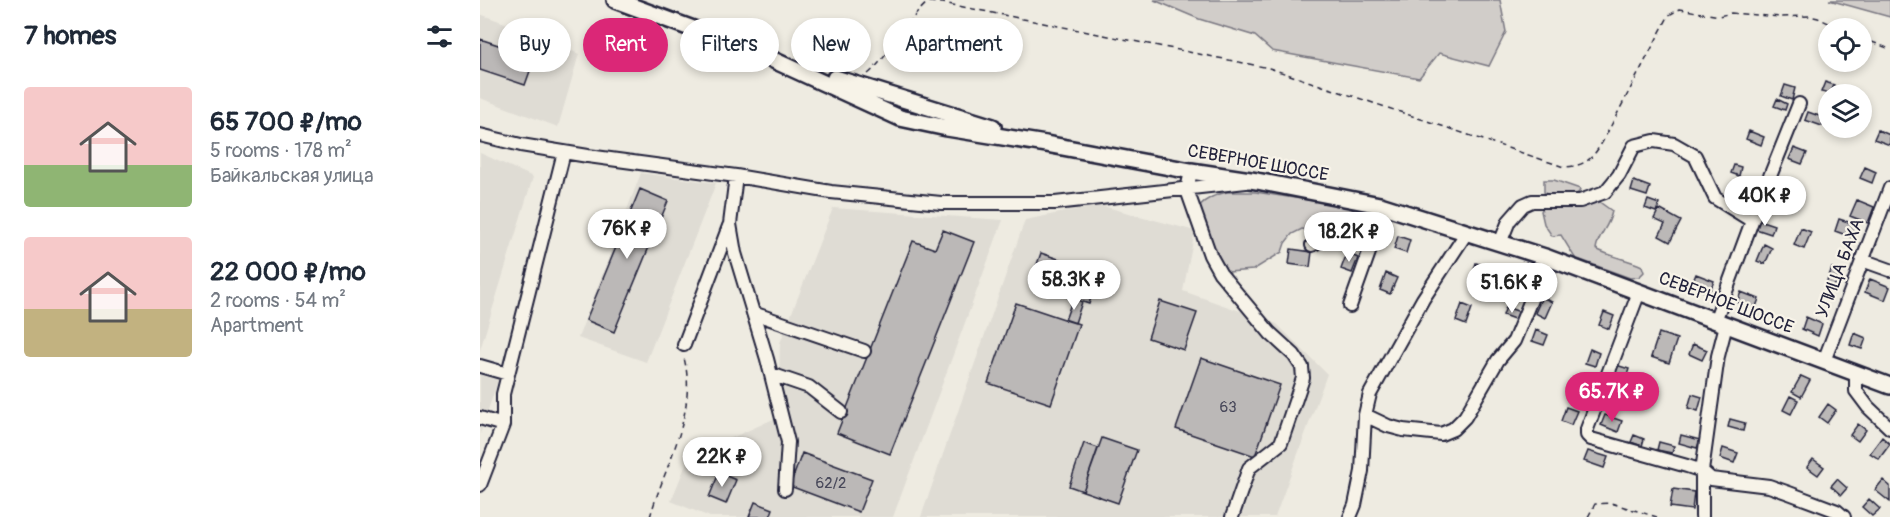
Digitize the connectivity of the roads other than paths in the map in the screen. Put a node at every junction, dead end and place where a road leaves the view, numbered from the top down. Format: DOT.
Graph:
graph roads {
  1 [pos="615,0"];
  2 [pos="680,24"];
  3 [pos="779,60"];
  4 [pos="779,63"];
  5 [pos="1799,104"];
  6 [pos="480,135"];
  7 [pos="1046,144"];
  8 [pos="564,152"];
  9 [pos="1191,171"];
  10 [pos="736,176"];
  11 [pos="1257,181"];
  12 [pos="1890,188"];
  13 [pos="1187,190"];
  14 [pos="1380,205"];
  15 [pos="1752,221"];
  16 [pos="730,224"];
  17 [pos="1467,232"];
  18 [pos="1374,234"];
  19 [pos="1500,243"];
  20 [pos="1312,245"];
  21 [pos="1548,258"];
  22 [pos="1862,260"];
  23 [pos="1890,270"];
  24 [pos="1639,292"];
  25 [pos="1350,306"];
  26 [pos="753,312"];
  27 [pos="1720,323"];
  28 [pos="684,345"];
  29 [pos="864,351"];
  30 [pos="1824,361"];
  31 [pos="480,366"];
  32 [pos="508,374"];
  33 [pos="771,374"];
  34 [pos="1856,374"];
  35 [pos="1890,386"];
  36 [pos="841,412"];
  37 [pos="1365,415"];
  38 [pos="480,418"];
  39 [pos="503,425"];
  40 [pos="1890,428"];
  41 [pos="1702,471"];
  42 [pos="480,485"];
  43 [pos="785,489"];
  44 [pos="1232,517"];
  45 [pos="1350,517"];
  46 [pos="1702,517"];
  47 [pos="1844,517"];
  1 -- 2 [label="main road, СЕВЕРНОЕ ШОССЕ"];
  3 -- 7 [label="main road"];
  4 -- 7 [label="main road, СЕВЕРНОЕ ШОССЕ"];
  5 -- 15 [label="street"];
  6 -- 8 [label="street"];
  7 -- 9 [label="main road, СЕВЕРНОЕ ШОССЕ"];
  8 -- 10 [label="street"];
  8 -- 32 [label="street"];
  9 -- 11 [label="main road, СЕВЕРНОЕ ШОССЕ"];
  9 -- 13 [label="street"];
  10 -- 13 [label="street"];
  10 -- 16 [label="street"];
  11 -- 13 [label="street"];
  11 -- 14 [label="main road, СЕВЕРНОЕ ШОССЕ"];
  12 -- 22 [label="street, УЛИЦА БАХА"];
  13 -- 44 [label="street"];
  14 -- 17 [label="main road, СЕВЕРНОЕ ШОССЕ"];
  14 -- 18 [label="street"];
  15 -- 19 [label="street"];
  15 -- 27 [label="street"];
  16 -- 26 [label="street"];
  16 -- 28 [label="street"];
  17 -- 19 [label="main road, СЕВЕРНОЕ ШОССЕ"];
  17 -- 37 [label="street"];
  18 -- 20 [label="street"];
  18 -- 25 [label="street"];
  19 -- 21 [label="main road, СЕВЕРНОЕ ШОССЕ"];
  21 -- 24 [label="main road, СЕВЕРНОЕ ШОССЕ"];
  21 -- 37 [label="street"];
  22 -- 23 [label="street"];
  22 -- 30 [label="street, УЛИЦА БАХА"];
  24 -- 27 [label="main road, СЕВЕРНОЕ ШОССЕ"];
  24 -- 41 [label="street"];
  26 -- 29 [label="street"];
  26 -- 33 [label="street"];
  27 -- 30 [label="main road, СЕВЕРНОЕ ШОССЕ"];
  27 -- 41 [label="street"];
  30 -- 34 [label="main road, СЕВЕРНОЕ ШОССЕ"];
  31 -- 32 [label="street"];
  32 -- 39 [label="street"];
  33 -- 36 [label="street"];
  33 -- 43 [label="street"];
  34 -- 35 [label="main road, СЕВЕРНОЕ ШОССЕ"];
  34 -- 40 [label="street"];
  37 -- 45 [label="street"];
  38 -- 39 [label="street"];
  39 -- 42 [label="street"];
  41 -- 46 [label="street"];
  41 -- 47 [label="street"];
}
